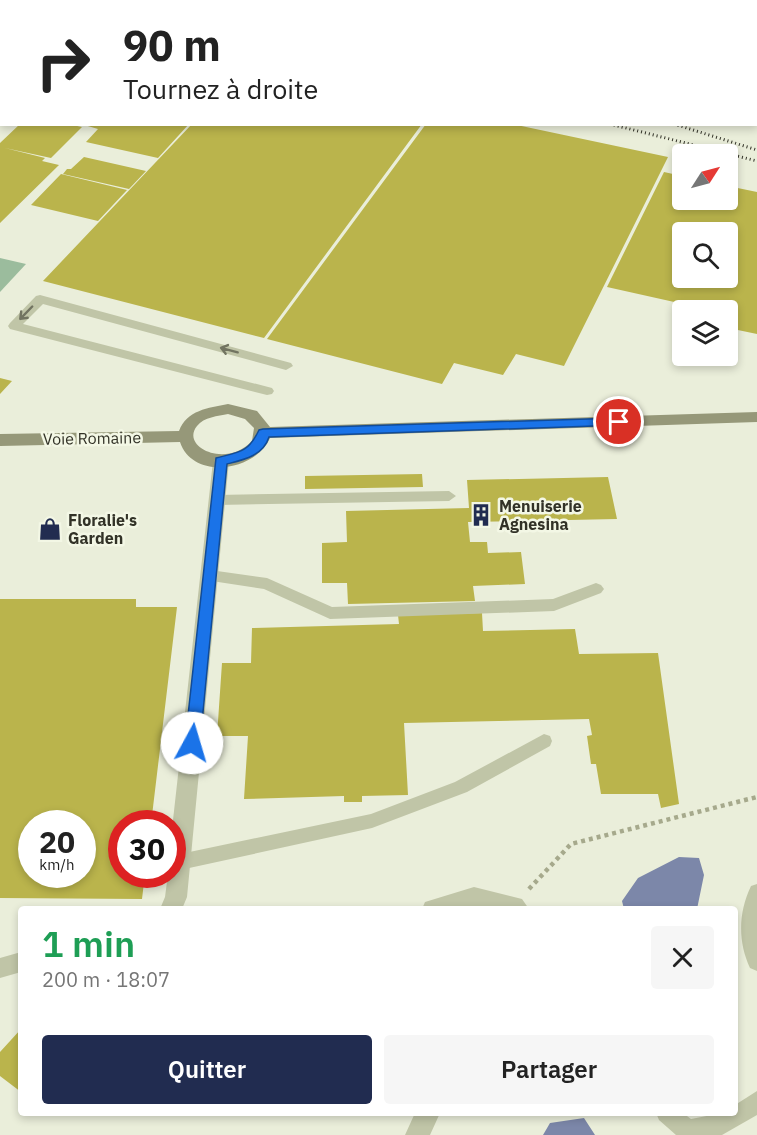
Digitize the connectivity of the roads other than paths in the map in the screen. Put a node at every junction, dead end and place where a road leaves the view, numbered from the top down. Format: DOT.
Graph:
graph roads {
  1 [pos="286,366"];
  2 [pos="267,392"];
  3 [pos="757,417"];
  4 [pos="263,433"];
  5 [pos="185,436"];
  6 [pos="0,440"];
  7 [pos="221,461"];
  8 [pos="449,496"];
  9 [pos="217,500"];
  10 [pos="210,576"];
  11 [pos="596,589"];
  12 [pos="544,741"];
  13 [pos="185,810"];
  14 [pos="186,861"];
  15 [pos="177,888"];
  16 [pos="757,892"];
  17 [pos="172,906"];
  18 [pos="444,906"];
  19 [pos="512,906"];
  20 [pos="757,962"];
  21 [pos="18,963"];
  22 [pos="0,968"];
  23 [pos="757,1101"];
  24 [pos="738,1115"];
  25 [pos="426,1116"];
  26 [pos="669,1116"];
  27 [pos="736,1116"];
  28 [pos="690,1134"];
  29 [pos="417,1135"];
  1 -- 2 [label="lane, one-way"];
  3 -- 4 [label="main road"];
  4 -- 5 [label="main road"];
  4 -- 7 [label="main road"];
  5 -- 6 [label="main road, Voie Romaine"];
  5 -- 7 [label="main road"];
  7 -- 9 [label="street"];
  8 -- 9 [label="lane"];
  9 -- 10 [label="street"];
  10 -- 11 [label="lane"];
  10 -- 13 [label="street"];
  12 -- 14 [label="lane"];
  15 -- 17 [label="street"];
  16 -- 20 [label="lane"];
  18 -- 19 [label="street"];
  21 -- 22 [label="street"];
  23 -- 24 [label="lane"];
  25 -- 29 [label="street"];
  26 -- 28 [label="lane"];
  27 -- 28 [label="lane"];
}
